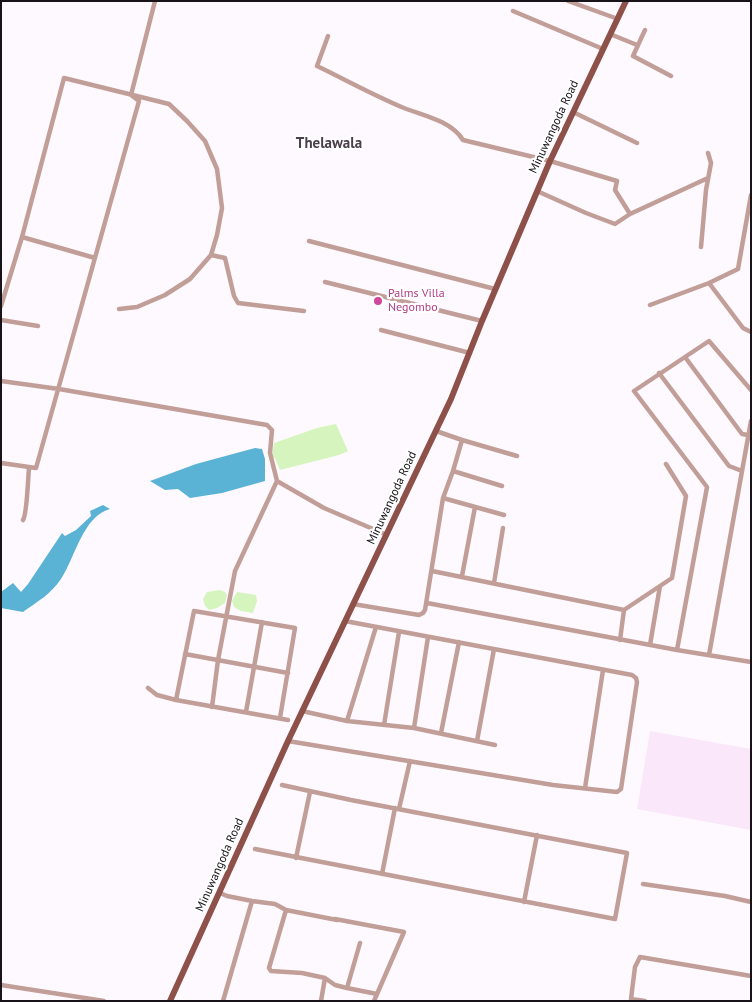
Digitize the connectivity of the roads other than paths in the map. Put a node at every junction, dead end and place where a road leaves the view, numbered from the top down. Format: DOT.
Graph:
graph roads {
  1 [pos="156,1"];
  2 [pos="568,1"];
  3 [pos="626,1"];
  4 [pos="513,12"];
  5 [pos="618,19"];
  6 [pos="645,30"];
  7 [pos="610,34"];
  8 [pos="328,36"];
  9 [pos="637,46"];
  10 [pos="603,49"];
  11 [pos="671,76"];
  12 [pos="131,95"];
  13 [pos="573,112"];
  14 [pos="637,143"];
  15 [pos="708,153"];
  16 [pos="550,161"];
  17 [pos="708,178"];
  18 [pos="537,191"];
  19 [pos="751,196"];
  20 [pos="630,214"];
  21 [pos="22,237"];
  22 [pos="309,241"];
  23 [pos="701,247"];
  24 [pos="210,255"];
  25 [pos="95,258"];
  26 [pos="325,282"];
  27 [pos="709,283"];
  28 [pos="495,290"];
  29 [pos="2,304"];
  30 [pos="650,305"];
  31 [pos="119,309"];
  32 [pos="304,311"];
  33 [pos="1,320"];
  34 [pos="482,321"];
  35 [pos="38,326"];
  36 [pos="380,330"];
  37 [pos="751,332"];
  38 [pos="470,353"];
  39 [pos="685,357"];
  40 [pos="659,373"];
  41 [pos="1,381"];
  42 [pos="59,389"];
  43 [pos="751,390"];
  44 [pos="751,421"];
  45 [pos="436,430"];
  46 [pos="748,435"];
  47 [pos="462,440"];
  48 [pos="517,456"];
  49 [pos="1,463"];
  50 [pos="666,464"];
  51 [pos="29,468"];
  52 [pos="454,471"];
  53 [pos="742,471"];
  54 [pos="277,481"];
  55 [pos="502,486"];
  56 [pos="443,498"];
  57 [pos="475,507"];
  58 [pos="504,515"];
  59 [pos="23,520"];
  60 [pos="503,528"];
  61 [pos="387,536"];
  62 [pos="432,571"];
  63 [pos="462,576"];
  64 [pos="494,584"];
  65 [pos="660,586"];
  66 [pos="426,603"];
  67 [pos="353,604"];
  68 [pos="624,610"];
  69 [pos="227,616"];
  70 [pos="345,621"];
  71 [pos="262,622"];
  72 [pos="376,628"];
  73 [pos="399,632"];
  74 [pos="428,637"];
  75 [pos="620,640"];
  76 [pos="459,642"];
  77 [pos="650,646"];
  78 [pos="494,649"];
  79 [pos="677,650"];
  80 [pos="185,654"];
  81 [pos="709,655"];
  82 [pos="218,660"];
  83 [pos="751,662"];
  84 [pos="254,667"];
  85 [pos="603,670"];
  86 [pos="288,673"];
  87 [pos="148,688"];
  88 [pos="176,700"];
  89 [pos="212,707"];
  90 [pos="302,711"];
  91 [pos="246,712"];
  92 [pos="280,718"];
  93 [pos="288,720"];
  94 [pos="347,721"];
  95 [pos="384,725"];
  96 [pos="414,728"];
  97 [pos="441,733"];
  98 [pos="288,740"];
  99 [pos="477,741"];
  100 [pos="495,745"];
  101 [pos="410,761"];
  102 [pos="282,785"];
  103 [pos="585,788"];
  104 [pos="310,792"];
  105 [pos="397,808"];
  106 [pos="537,835"];
  107 [pos="255,849"];
  108 [pos="296,858"];
  109 [pos="382,874"];
  110 [pos="643,884"];
  111 [pos="220,893"];
  112 [pos="252,901"];
  113 [pos="524,902"];
  114 [pos="751,902"];
  115 [pos="286,910"];
  116 [pos="316,916"];
  117 [pos="337,920"];
  118 [pos="360,943"];
  119 [pos="751,976"];
  120 [pos="325,978"];
  121 [pos="1,985"];
  122 [pos="347,988"];
  123 [pos="377,994"];
  124 [pos="104,1001"];
  125 [pos="170,1001"];
  126 [pos="224,1001"];
  127 [pos="320,1001"];
  128 [pos="374,1001"];
  129 [pos="645,1001"];
  1 -- 12 [label="street"];
  2 -- 5 [label="street"];
  3 -- 5 [label="main road, Minuwangoda Road"];
  4 -- 10 [label="street"];
  5 -- 7 [label="main road, Minuwangoda Road"];
  6 -- 9 [label="street"];
  7 -- 9 [label="street"];
  7 -- 10 [label="main road, Minuwangoda Road"];
  8 -- 16 [label="street"];
  9 -- 11 [label="street"];
  10 -- 13 [label="main road, Minuwangoda Road"];
  12 -- 21 [label="street"];
  12 -- 24 [label="street"];
  12 -- 25 [label="street"];
  13 -- 14 [label="street"];
  13 -- 16 [label="main road, Minuwangoda Road"];
  15 -- 17 [label="street"];
  16 -- 18 [label="main road, Minuwangoda Road"];
  16 -- 20 [label="street"];
  17 -- 20 [label="street"];
  17 -- 23 [label="street"];
  18 -- 20 [label="street"];
  18 -- 28 [label="main road, Minuwangoda Road"];
  19 -- 27 [label="street"];
  21 -- 25 [label="street"];
  21 -- 29 [label="street"];
  22 -- 28 [label="street"];
  24 -- 31 [label="street"];
  24 -- 32 [label="street"];
  25 -- 42 [label="street"];
  26 -- 34 [label="street"];
  27 -- 30 [label="street"];
  27 -- 37 [label="street"];
  28 -- 34 [label="main road, Minuwangoda Road"];
  33 -- 35 [label="street"];
  34 -- 38 [label="main road, Minuwangoda Road"];
  36 -- 38 [label="street"];
  38 -- 45 [label="main road, Minuwangoda Road"];
  39 -- 40 [label="street"];
  39 -- 43 [label="street"];
  39 -- 46 [label="street"];
  40 -- 53 [label="street"];
  40 -- 79 [label="street"];
  41 -- 42 [label="street"];
  42 -- 51 [label="street"];
  42 -- 54 [label="street"];
  44 -- 46 [label="street"];
  45 -- 47 [label="street"];
  45 -- 61 [label="main road, Minuwangoda Road"];
  46 -- 53 [label="street"];
  47 -- 48 [label="street"];
  47 -- 52 [label="street"];
  49 -- 51 [label="street"];
  50 -- 65 [label="street"];
  51 -- 59 [label="street"];
  52 -- 55 [label="street"];
  52 -- 56 [label="street"];
  53 -- 81 [label="street"];
  54 -- 61 [label="street"];
  54 -- 69 [label="street"];
  56 -- 57 [label="street"];
  56 -- 62 [label="street"];
  57 -- 58 [label="street"];
  57 -- 63 [label="street"];
  60 -- 64 [label="street"];
  61 -- 67 [label="main road, Minuwangoda Road"];
  62 -- 63 [label="street"];
  62 -- 66 [label="street"];
  63 -- 64 [label="street"];
  64 -- 68 [label="street"];
  65 -- 68 [label="street"];
  65 -- 77 [label="street"];
  66 -- 67 [label="street"];
  66 -- 75 [label="street"];
  67 -- 70 [label="main road, Minuwangoda Road"];
  68 -- 75 [label="street"];
  69 -- 71 [label="street"];
  69 -- 80 [label="street"];
  69 -- 82 [label="street"];
  70 -- 72 [label="street"];
  70 -- 90 [label="main road, Minuwangoda Road"];
  71 -- 84 [label="street"];
  71 -- 86 [label="street"];
  72 -- 73 [label="street"];
  72 -- 94 [label="street"];
  73 -- 74 [label="street"];
  73 -- 95 [label="street"];
  74 -- 76 [label="street"];
  74 -- 96 [label="street"];
  75 -- 77 [label="street"];
  76 -- 78 [label="street"];
  76 -- 97 [label="street"];
  77 -- 79 [label="street"];
  78 -- 85 [label="street"];
  78 -- 99 [label="street"];
  79 -- 81 [label="street"];
  80 -- 82 [label="street"];
  80 -- 88 [label="street"];
  81 -- 83 [label="street"];
  82 -- 84 [label="street"];
  82 -- 89 [label="street"];
  84 -- 86 [label="street"];
  84 -- 91 [label="street"];
  85 -- 103 [label="street"];
  85 -- 103 [label="street"];
  86 -- 92 [label="street"];
  87 -- 88 [label="street"];
  88 -- 89 [label="street"];
  89 -- 91 [label="street"];
  90 -- 94 [label="street"];
  90 -- 98 [label="main road, Minuwangoda Road"];
  91 -- 92 [label="street"];
  92 -- 93 [label="street"];
  94 -- 95 [label="street"];
  95 -- 96 [label="street"];
  96 -- 97 [label="street"];
  97 -- 99 [label="street"];
  98 -- 101 [label="street"];
  98 -- 111 [label="main road, Minuwangoda Road"];
  99 -- 100 [label="street"];
  101 -- 103 [label="street"];
  101 -- 105 [label="street"];
  102 -- 104 [label="street"];
  104 -- 105 [label="street"];
  104 -- 108 [label="street"];
  105 -- 106 [label="street"];
  105 -- 109 [label="street"];
  106 -- 113 [label="street"];
  106 -- 113 [label="street"];
  107 -- 108 [label="street"];
  108 -- 109 [label="street"];
  109 -- 113 [label="street"];
  110 -- 114 [label="street"];
  111 -- 112 [label="street"];
  111 -- 125 [label="main road, Minuwangoda Road"];
  112 -- 115 [label="street"];
  112 -- 126 [label="street"];
  115 -- 116 [label="street"];
  115 -- 120 [label="street"];
  116 -- 117 [label="street"];
  116 -- 123 [label="street"];
  118 -- 122 [label="street"];
  119 -- 129 [label="street"];
  120 -- 122 [label="street"];
  120 -- 127 [label="street"];
  121 -- 124 [label="street"];
  122 -- 123 [label="street"];
  123 -- 128 [label="street"];
}
